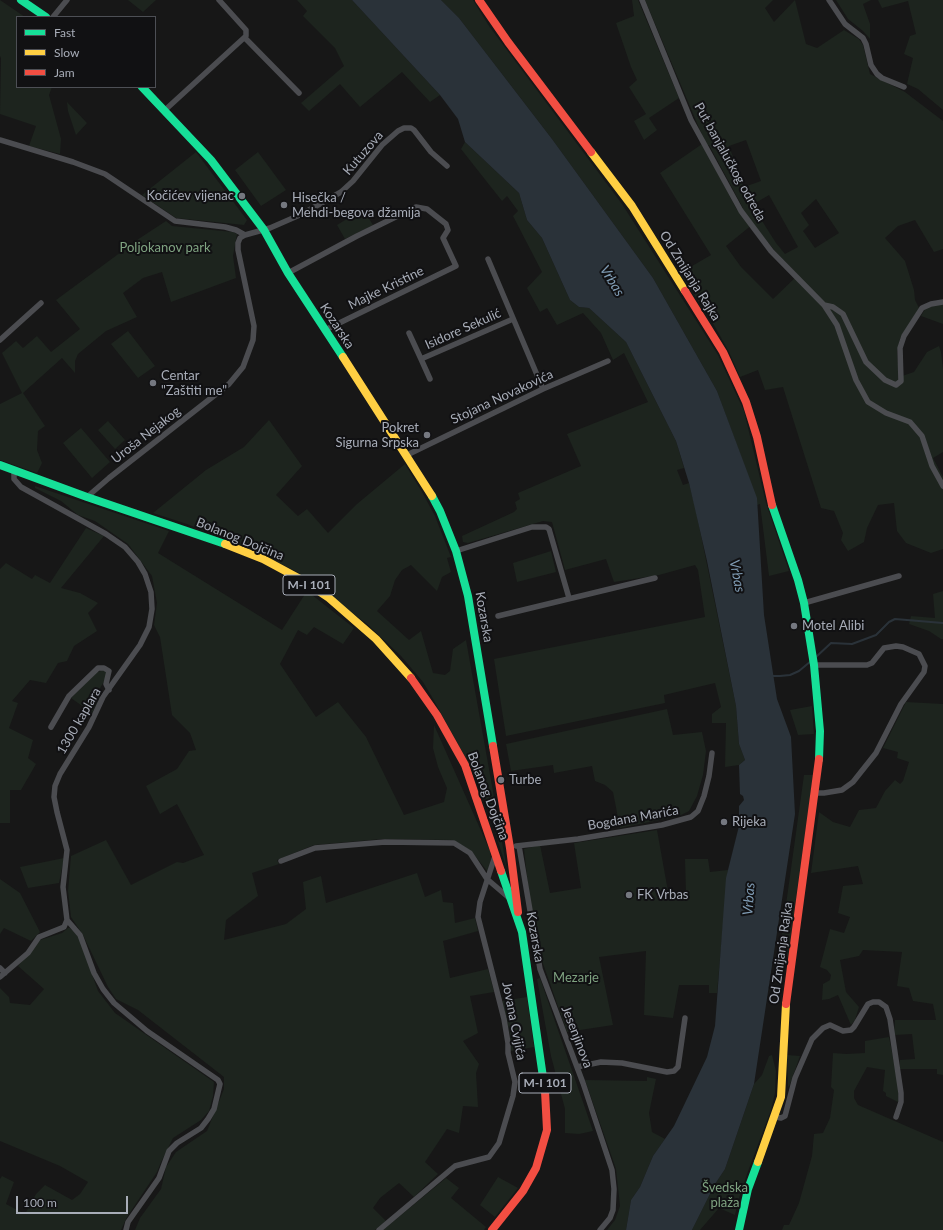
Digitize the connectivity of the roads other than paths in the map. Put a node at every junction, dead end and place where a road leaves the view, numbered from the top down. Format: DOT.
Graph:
graph roads {
  1 [pos="21,0"];
  2 [pos="67,0"];
  3 [pos="219,0"];
  4 [pos="479,0"];
  5 [pos="642,0"];
  6 [pos="829,0"];
  7 [pos="45,16"];
  8 [pos="54,16"];
  9 [pos="245,38"];
  10 [pos="904,87"];
  11 [pos="143,88"];
  12 [pos="299,92"];
  13 [pos="165,110"];
  14 [pos="0,140"];
  15 [pos="447,166"];
  16 [pos="264,230"];
  17 [pos="245,235"];
  18 [pos="488,259"];
  19 [pos="288,273"];
  20 [pos="943,302"];
  21 [pos="41,303"];
  22 [pos="824,305"];
  23 [pos="513,319"];
  24 [pos="325,330"];
  25 [pos="410,333"];
  26 [pos="0,340"];
  27 [pos="422,359"];
  28 [pos="608,361"];
  29 [pos="430,379"];
  30 [pos="543,389"];
  31 [pos="407,455"];
  32 [pos="0,466"];
  33 [pos="14,471"];
  34 [pos="943,486"];
  35 [pos="87,498"];
  36 [pos="456,551"];
  37 [pos="899,576"];
  38 [pos="655,578"];
  39 [pos="569,598"];
  40 [pos="804,603"];
  41 [pos="498,616"];
  42 [pos="814,665"];
  43 [pos="109,690"];
  44 [pos="51,727"];
  45 [pos="712,753"];
  46 [pos="816,792"];
  47 [pos="519,846"];
  48 [pos="510,848"];
  49 [pos="495,851"];
  50 [pos="281,861"];
  51 [pos="488,879"];
  52 [pos="512,902"];
  53 [pos="68,920"];
  54 [pos="519,923"];
  55 [pos="0,968"];
  56 [pos="5,973"];
  57 [pos="0,977"];
  58 [pos="685,1018"];
  59 [pos="576,1067"];
  60 [pos="896,1117"];
  61 [pos="776,1118"];
  62 [pos="126,1230"];
  63 [pos="380,1230"];
  64 [pos="492,1230"];
  65 [pos="600,1230"];
  66 [pos="740,1230"];
  1 -- 7 [label="main road"];
  2 -- 8 [label="street"];
  3 -- 9 [label="street"];
  4 -- 40 [label="main road, Od Zmijanja Rajka"];
  5 -- 22 [label="street, Put banjalučkog odreda"];
  6 -- 10 [label="street"];
  9 -- 12 [label="street"];
  9 -- 13 [label="street"];
  11 -- 13 [label="main road, Kozarska"];
  13 -- 16 [label="main road, Kozarska"];
  14 -- 17 [label="street"];
  15 -- 16 [label="street, Kutuzova"];
  16 -- 17 [label="street"];
  16 -- 19 [label="main road, Kozarska"];
  17 -- 35 [label="street, Uroša Nejakog"];
  18 -- 23 [label="street, Isidore Sekulić"];
  19 -- 24 [label="main road, Kozarska"];
  19 -- 24 [label="street, Majke Kristine"];
  20 -- 22 [label="street"];
  21 -- 26 [label="street"];
  22 -- 34 [label="street, Put banjalučkog odreda"];
  23 -- 27 [label="street, Isidore Sekulić"];
  23 -- 30 [label="street, Isidore Sekulić"];
  24 -- 31 [label="main road, Kozarska"];
  25 -- 27 [label="street, Isidore Sekulić"];
  27 -- 29 [label="street, Isidore Sekulić"];
  28 -- 30 [label="street, Stojana Novakovića"];
  30 -- 31 [label="street, Stojana Novakovića"];
  31 -- 36 [label="main road, Kozarska"];
  32 -- 33 [label="main road, Bolanog Dojčina / M-I 101"];
  33 -- 35 [label="main road, Bolanog Dojčina / M-I 101"];
  33 -- 43 [label="street, 1300 kaplara"];
  35 -- 49 [label="main road, Bolanog Dojčina / M-I 101"];
  36 -- 39 [label="street"];
  36 -- 48 [label="main road, Kozarska"];
  37 -- 40 [label="street"];
  38 -- 39 [label="street"];
  39 -- 41 [label="street"];
  40 -- 42 [label="main road, Od Zmijanja Rajka"];
  42 -- 46 [label="main road, Od Zmijanja Rajka"];
  42 -- 46 [label="street"];
  43 -- 44 [label="street"];
  43 -- 53 [label="street, 1300 kaplara"];
  45 -- 47 [label="street, Bogdana Marića"];
  46 -- 61 [label="main road, Od Zmijanja Rajka"];
  47 -- 48 [label="street, Bogdana Marića"];
  47 -- 59 [label="street, Jesenjinova"];
  48 -- 54 [label="main road, Kozarska"];
  49 -- 51 [label="street, Jovana Cvijića"];
  49 -- 52 [label="main road, Bolanog Dojčina / M-I 101"];
  50 -- 51 [label="street"];
  51 -- 52 [label="street"];
  51 -- 63 [label="street, Jovana Cvijića"];
  52 -- 54 [label="main road, Bolanog Dojčina / M-I 101"];
  53 -- 56 [label="street"];
  53 -- 62 [label="street"];
  54 -- 64 [label="main road, Kozarska / M-I 101"];
  55 -- 56 [label="street"];
  56 -- 57 [label="street"];
  58 -- 59 [label="street"];
  59 -- 65 [label="street, Jesenjinova"];
  60 -- 61 [label="street, Od Zmijanja Rajka"];
  61 -- 66 [label="main road, Od Zmijanja Rajka"];
}
